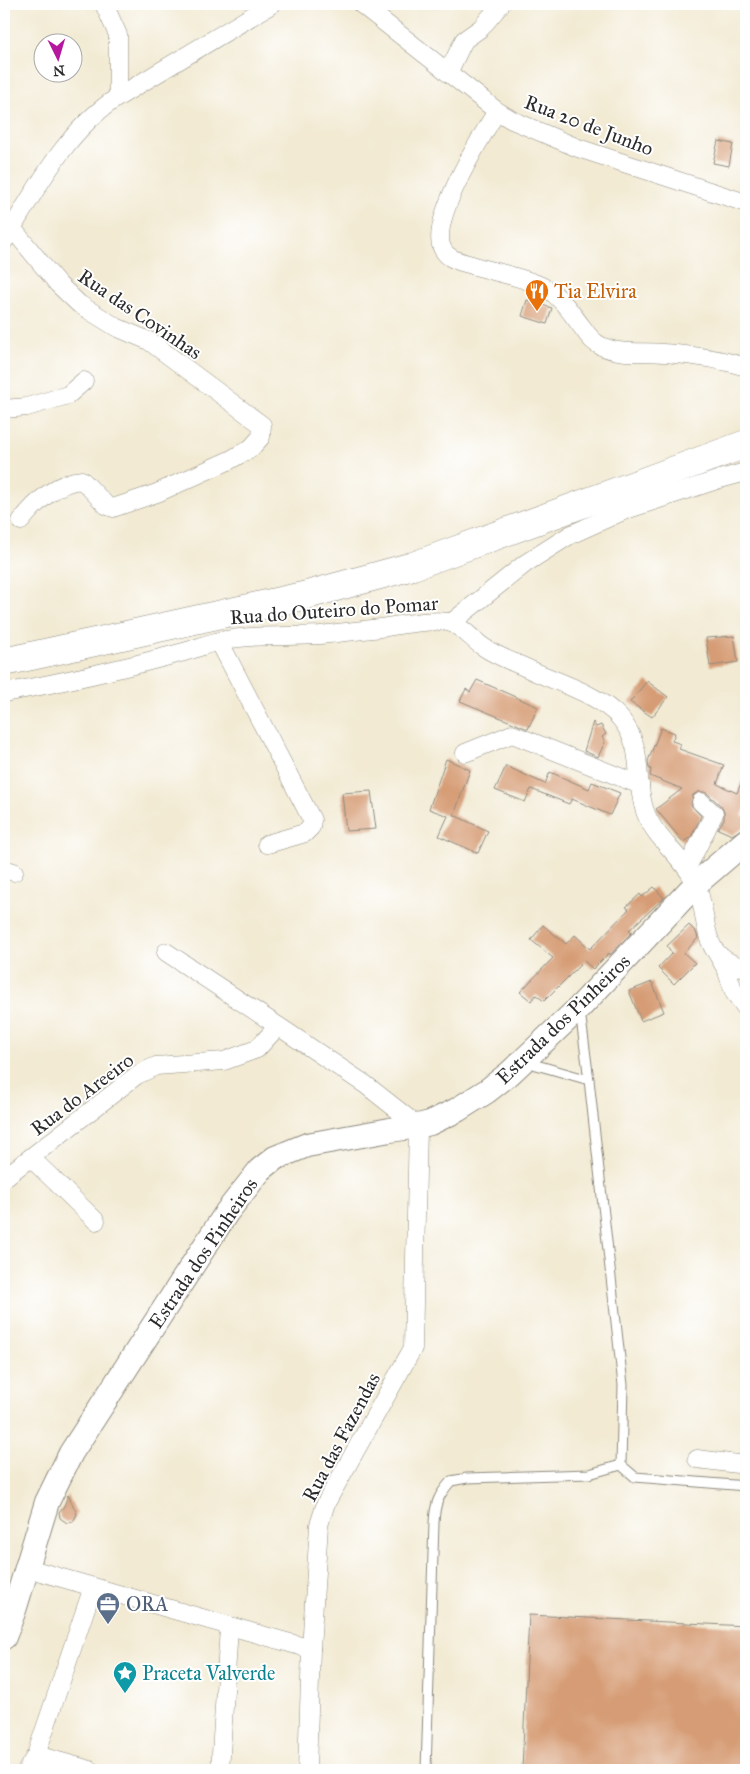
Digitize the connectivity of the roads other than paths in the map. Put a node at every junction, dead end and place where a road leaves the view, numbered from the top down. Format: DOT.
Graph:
graph roads {
  1 [pos="104,4"];
  2 [pos="272,4"];
  3 [pos="361,4"];
  4 [pos="501,4"];
  5 [pos="448,73"];
  6 [pos="118,97"];
  7 [pos="497,111"];
  8 [pos="746,203"];
  9 [pos="8,234"];
  10 [pos="746,367"];
  11 [pos="84,380"];
  12 [pos="4,409"];
  13 [pos="746,430"];
  14 [pos="746,444"];
  15 [pos="746,472"];
  16 [pos="22,521"];
  17 [pos="451,623"];
  18 [pos="220,641"];
  19 [pos="4,648"];
  20 [pos="4,662"];
  21 [pos="4,693"];
  22 [pos="465,753"];
  23 [pos="640,779"];
  24 [pos="701,802"];
  25 [pos="746,840"];
  26 [pos="267,844"];
  27 [pos="692,876"];
  28 [pos="166,952"];
  29 [pos="716,952"];
  30 [pos="746,968"];
  31 [pos="579,1008"];
  32 [pos="746,1008"];
  33 [pos="278,1026"];
  34 [pos="523,1061"];
  35 [pos="589,1080"];
  36 [pos="418,1126"];
  37 [pos="31,1158"];
  38 [pos="4,1178"];
  39 [pos="96,1221"];
  40 [pos="697,1459"];
  41 [pos="621,1465"];
  42 [pos="746,1465"];
  43 [pos="746,1486"];
  44 [pos="27,1568"];
  45 [pos="93,1587"];
  46 [pos="229,1627"];
  47 [pos="5,1632"];
  48 [pos="311,1649"];
  49 [pos="32,1763"];
  50 [pos="90,1770"];
  51 [pos="220,1770"];
  52 [pos="307,1770"];
  53 [pos="426,1770"];
  1 -- 6 [label="street"];
  2 -- 6 [label="street"];
  3 -- 5 [label="street, Rua 20 de Junho"];
  4 -- 5 [label="street"];
  5 -- 7 [label="street, Rua 20 de Junho"];
  6 -- 9 [label="street"];
  7 -- 8 [label="street, Rua 20 de Junho"];
  7 -- 10 [label="street"];
  9 -- 16 [label="street, Rua das Covinhas"];
  11 -- 12 [label="street"];
  13 -- 19 [label="highway"];
  14 -- 20 [label="highway"];
  15 -- 17 [label="street"];
  17 -- 18 [label="street, Rua do Outeiro do Pomar"];
  17 -- 23 [label="street, Rua do Outeiro do Pomar"];
  18 -- 21 [label="street, Rua do Outeiro do Pomar"];
  18 -- 26 [label="street"];
  22 -- 23 [label="street"];
  23 -- 27 [label="street, Rua do Outeiro do Pomar"];
  24 -- 27 [label="street"];
  25 -- 27 [label="main road, Estrada dos Pinheiros"];
  27 -- 29 [label="street"];
  27 -- 31 [label="main road, Estrada dos Pinheiros"];
  28 -- 33 [label="street"];
  29 -- 30 [label="street"];
  29 -- 32 [label="street"];
  31 -- 34 [label="main road, Estrada dos Pinheiros"];
  31 -- 35 [label="lane"];
  33 -- 36 [label="street"];
  33 -- 37 [label="street, Rua do Areeiro"];
  34 -- 35 [label="lane"];
  34 -- 36 [label="main road, Estrada dos Pinheiros"];
  35 -- 41 [label="lane"];
  36 -- 44 [label="main road, Estrada dos Pinheiros"];
  36 -- 48 [label="street, Rua das Fazendas"];
  37 -- 38 [label="street, Rua do Areeiro"];
  37 -- 39 [label="street"];
  40 -- 42 [label="street"];
  41 -- 43 [label="lane"];
  41 -- 53 [label="lane"];
  44 -- 45 [label="street"];
  44 -- 47 [label="main road, Estrada dos Pinheiros"];
  45 -- 46 [label="street"];
  45 -- 49 [label="street"];
  46 -- 48 [label="street"];
  46 -- 51 [label="street"];
  48 -- 52 [label="street, Rua das Fazendas"];
  49 -- 50 [label="street"];
}
